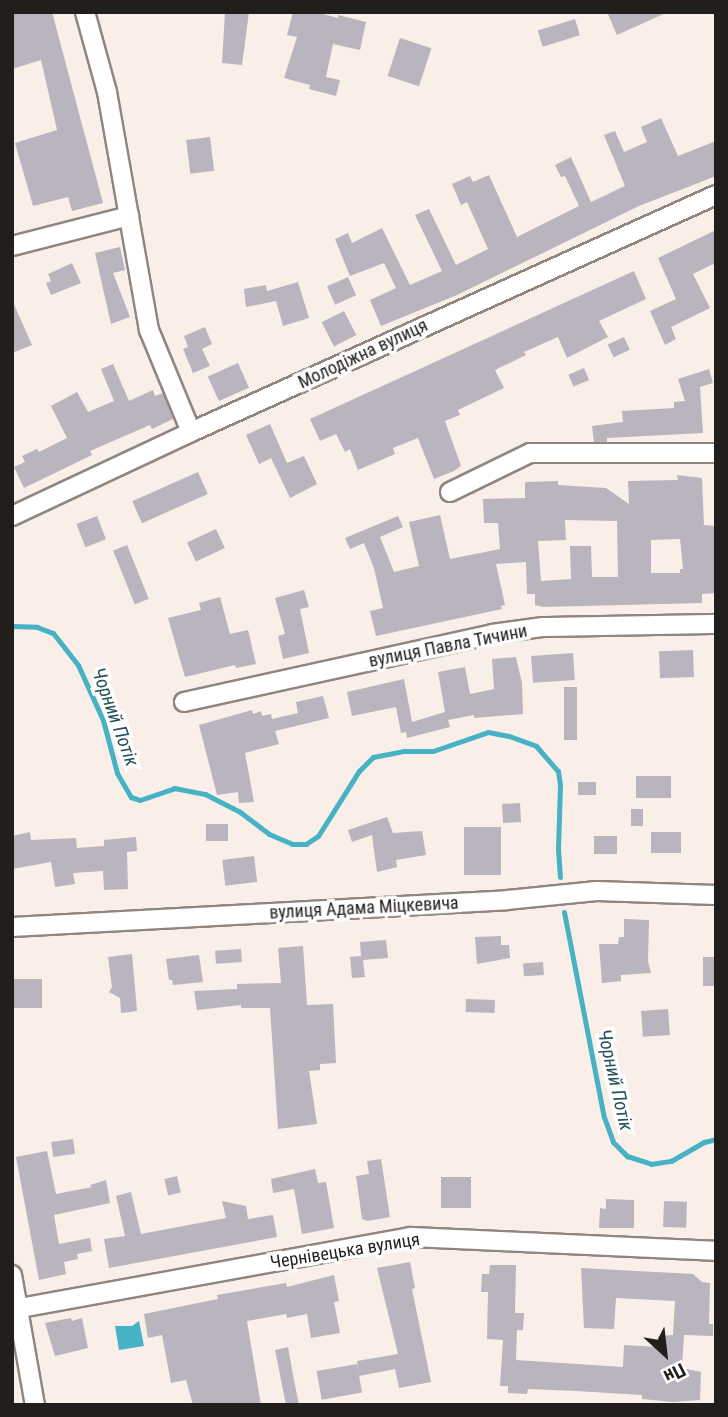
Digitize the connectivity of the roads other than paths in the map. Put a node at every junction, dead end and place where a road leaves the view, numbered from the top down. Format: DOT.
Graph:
graph roads {
  1 [pos="85,12"];
  2 [pos="716,195"];
  3 [pos="129,216"];
  4 [pos="12,246"];
  5 [pos="191,432"];
  6 [pos="716,453"];
  7 [pos="450,492"];
  8 [pos="12,516"];
  9 [pos="716,624"];
  10 [pos="184,702"];
  11 [pos="716,895"];
  12 [pos="12,927"];
  13 [pos="716,1251"];
  14 [pos="12,1275"];
  15 [pos="20,1308"];
  16 [pos="35,1405"];
  1 -- 3 [label="street"];
  2 -- 5 [label="street, Молодіжна вулиця"];
  3 -- 4 [label="street"];
  3 -- 5 [label="street"];
  5 -- 8 [label="street, Молодіжна вулиця"];
  6 -- 7 [label="street"];
  9 -- 10 [label="street, вулиця Павла Тичини"];
  11 -- 12 [label="street, вулиця Адама Міцкевича"];
  13 -- 15 [label="street, Чернівецька вулиця"];
  14 -- 15 [label="street"];
  15 -- 16 [label="street"];
}
